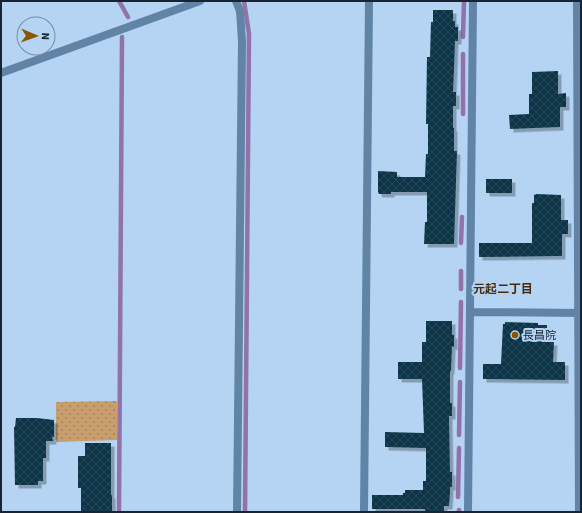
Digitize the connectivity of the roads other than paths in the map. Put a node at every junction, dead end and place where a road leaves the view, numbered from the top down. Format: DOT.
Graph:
graph roads {
  1 [pos="200,1"];
  2 [pos="236,1"];
  3 [pos="369,1"];
  4 [pos="473,1"];
  5 [pos="577,2"];
  6 [pos="1,74"];
  7 [pos="470,312"];
  8 [pos="579,313"];
  9 [pos="237,512"];
  10 [pos="364,512"];
  11 [pos="468,512"];
  12 [pos="579,512"];
  1 -- 6 [label="street"];
  2 -- 9 [label="street"];
  3 -- 10 [label="street"];
  4 -- 7 [label="street"];
  5 -- 8 [label="street"];
  7 -- 8 [label="street"];
  7 -- 11 [label="street"];
  8 -- 12 [label="street"];
}
